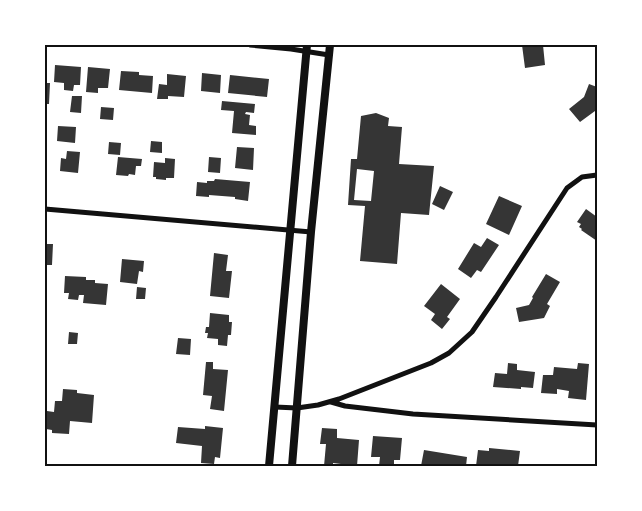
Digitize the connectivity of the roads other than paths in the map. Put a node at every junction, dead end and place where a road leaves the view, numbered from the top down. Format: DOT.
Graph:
graph roads {
  1 [pos="250,45"];
  2 [pos="330,45"];
  3 [pos="307,48"];
  4 [pos="329,55"];
  5 [pos="597,175"];
  6 [pos="45,209"];
  7 [pos="292,230"];
  8 [pos="312,232"];
  9 [pos="330,402"];
  10 [pos="275,407"];
  11 [pos="297,408"];
  12 [pos="597,425"];
  13 [pos="269,466"];
  14 [pos="292,466"];
  1 -- 3 [label="street"];
  2 -- 4 [label="street"];
  3 -- 4 [label="street"];
  3 -- 7 [label="street"];
  4 -- 8 [label="street"];
  5 -- 9 [label="street"];
  6 -- 7 [label="street"];
  7 -- 8 [label="street"];
  7 -- 10 [label="street"];
  8 -- 11 [label="street"];
  9 -- 11 [label="street"];
  9 -- 12 [label="street"];
  10 -- 11 [label="street"];
  10 -- 13 [label="street"];
  11 -- 14 [label="street"];
}
